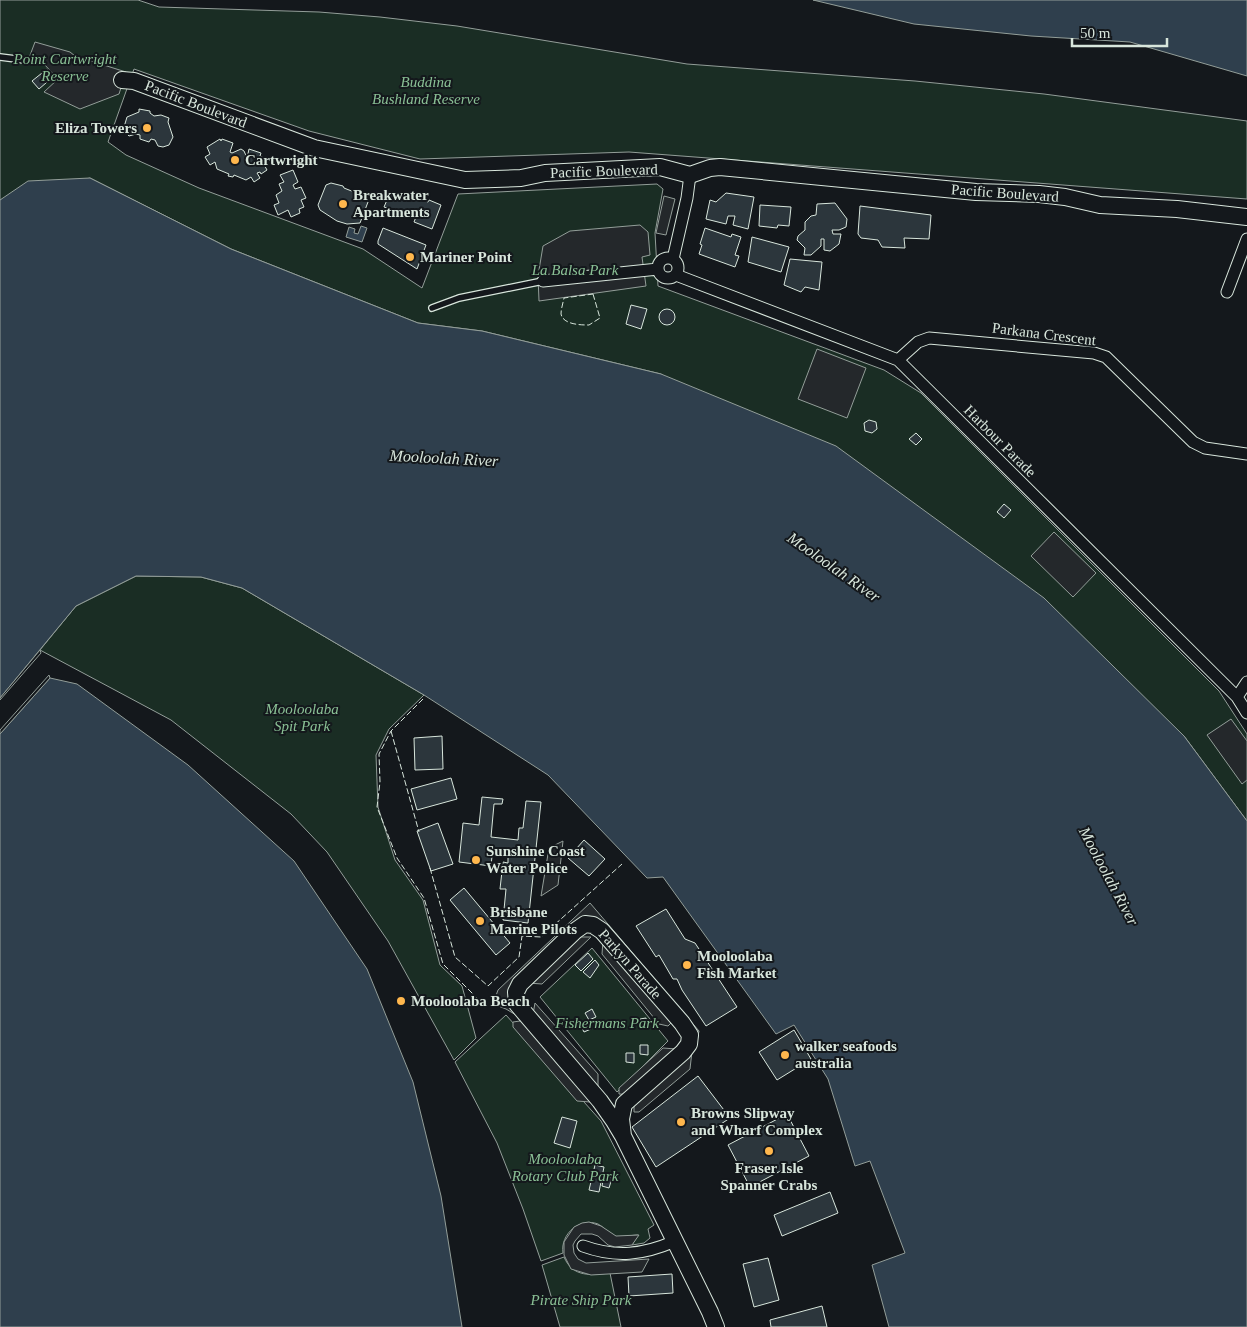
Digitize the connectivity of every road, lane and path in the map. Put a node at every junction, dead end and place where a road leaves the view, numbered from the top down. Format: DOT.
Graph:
graph roads {
  1 [pos="0,57"];
  2 [pos="24,60"];
  3 [pos="122,80"];
  4 [pos="690,175"];
  5 [pos="1247,217"];
  6 [pos="1247,239"];
  7 [pos="673,259"];
  8 [pos="658,269"];
  9 [pos="676,275"];
  10 [pos="542,281"];
  11 [pos="1227,292"];
  12 [pos="432,308"];
  13 [pos="898,360"];
  14 [pos="1247,454"];
  15 [pos="1247,682"];
  16 [pos="1237,697"];
  17 [pos="1247,713"];
  18 [pos="600,1101"];
  19 [pos="624,1104"];
  20 [pos="623,1136"];
  21 [pos="675,1241"];
  22 [pos="583,1246"];
  23 [pos="716,1327"];
  1 -- 2 [label="lane"];
  3 -- 4 [label="street, Pacific Boulevard"];
  4 -- 5 [label="street, Pacific Boulevard"];
  4 -- 7 [label="street"];
  6 -- 11 [label="street"];
  7 -- 8 [label="street"];
  7 -- 9 [label="street"];
  8 -- 9 [label="street"];
  8 -- 10 [label="street"];
  9 -- 13 [label="street, Harbour Parade"];
  10 -- 12 [label="lane"];
  13 -- 14 [label="street, Parkana Crescent"];
  13 -- 16 [label="street, Harbour Parade"];
  15 -- 16 [label="street"];
  16 -- 17 [label="street, Harbour Parade"];
  18 -- 19 [label="street"];
  18 -- 19 [label="street, Parkyn Parade"];
  18 -- 20 [label="street, Parkyn Parade"];
  19 -- 20 [label="street, Parkyn Parade"];
  20 -- 21 [label="street, Parkyn Parade"];
  21 -- 22 [label="street"];
  21 -- 23 [label="street, Parkyn Parade"];
}
